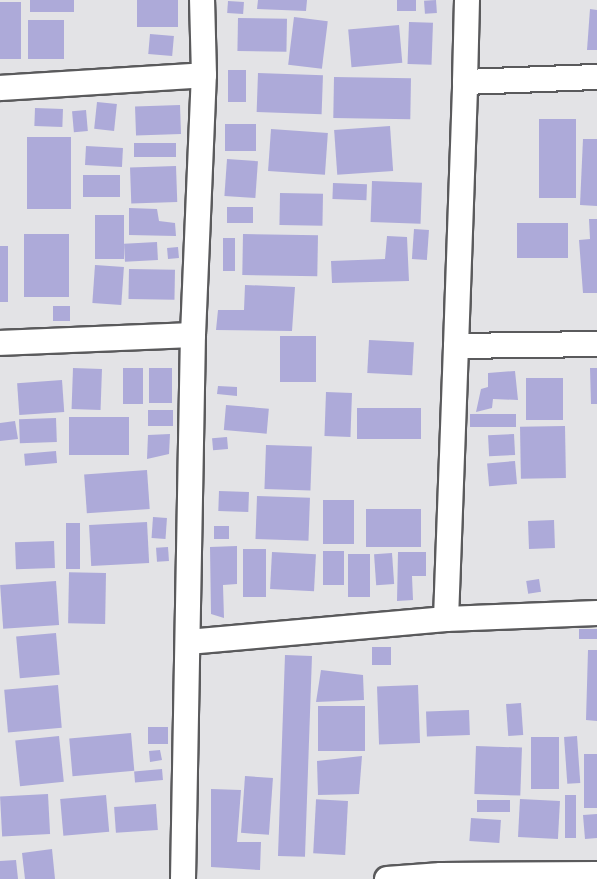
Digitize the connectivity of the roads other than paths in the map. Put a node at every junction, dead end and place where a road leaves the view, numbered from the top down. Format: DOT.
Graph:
graph roads {
  1 [pos="202,0"];
  2 [pos="466,0"];
  3 [pos="204,75"];
  4 [pos="597,77"];
  5 [pos="465,82"];
  6 [pos="0,88"];
  7 [pos="193,335"];
  8 [pos="0,343"];
  9 [pos="597,344"];
  10 [pos="456,346"];
  11 [pos="597,613"];
  12 [pos="446,619"];
  13 [pos="188,642"];
  14 [pos="597,874"];
  15 [pos="441,877"];
  16 [pos="183,879"];
  17 [pos="387,879"];
  1 -- 3 [label="street"];
  2 -- 5 [label="street"];
  3 -- 6 [label="street"];
  3 -- 7 [label="street"];
  4 -- 5 [label="street"];
  5 -- 10 [label="street"];
  7 -- 8 [label="street"];
  7 -- 13 [label="street"];
  9 -- 10 [label="street"];
  10 -- 12 [label="street"];
  11 -- 12 [label="street"];
  12 -- 13 [label="street"];
  13 -- 16 [label="street"];
  14 -- 15 [label="street"];
  15 -- 17 [label="street"];
}
